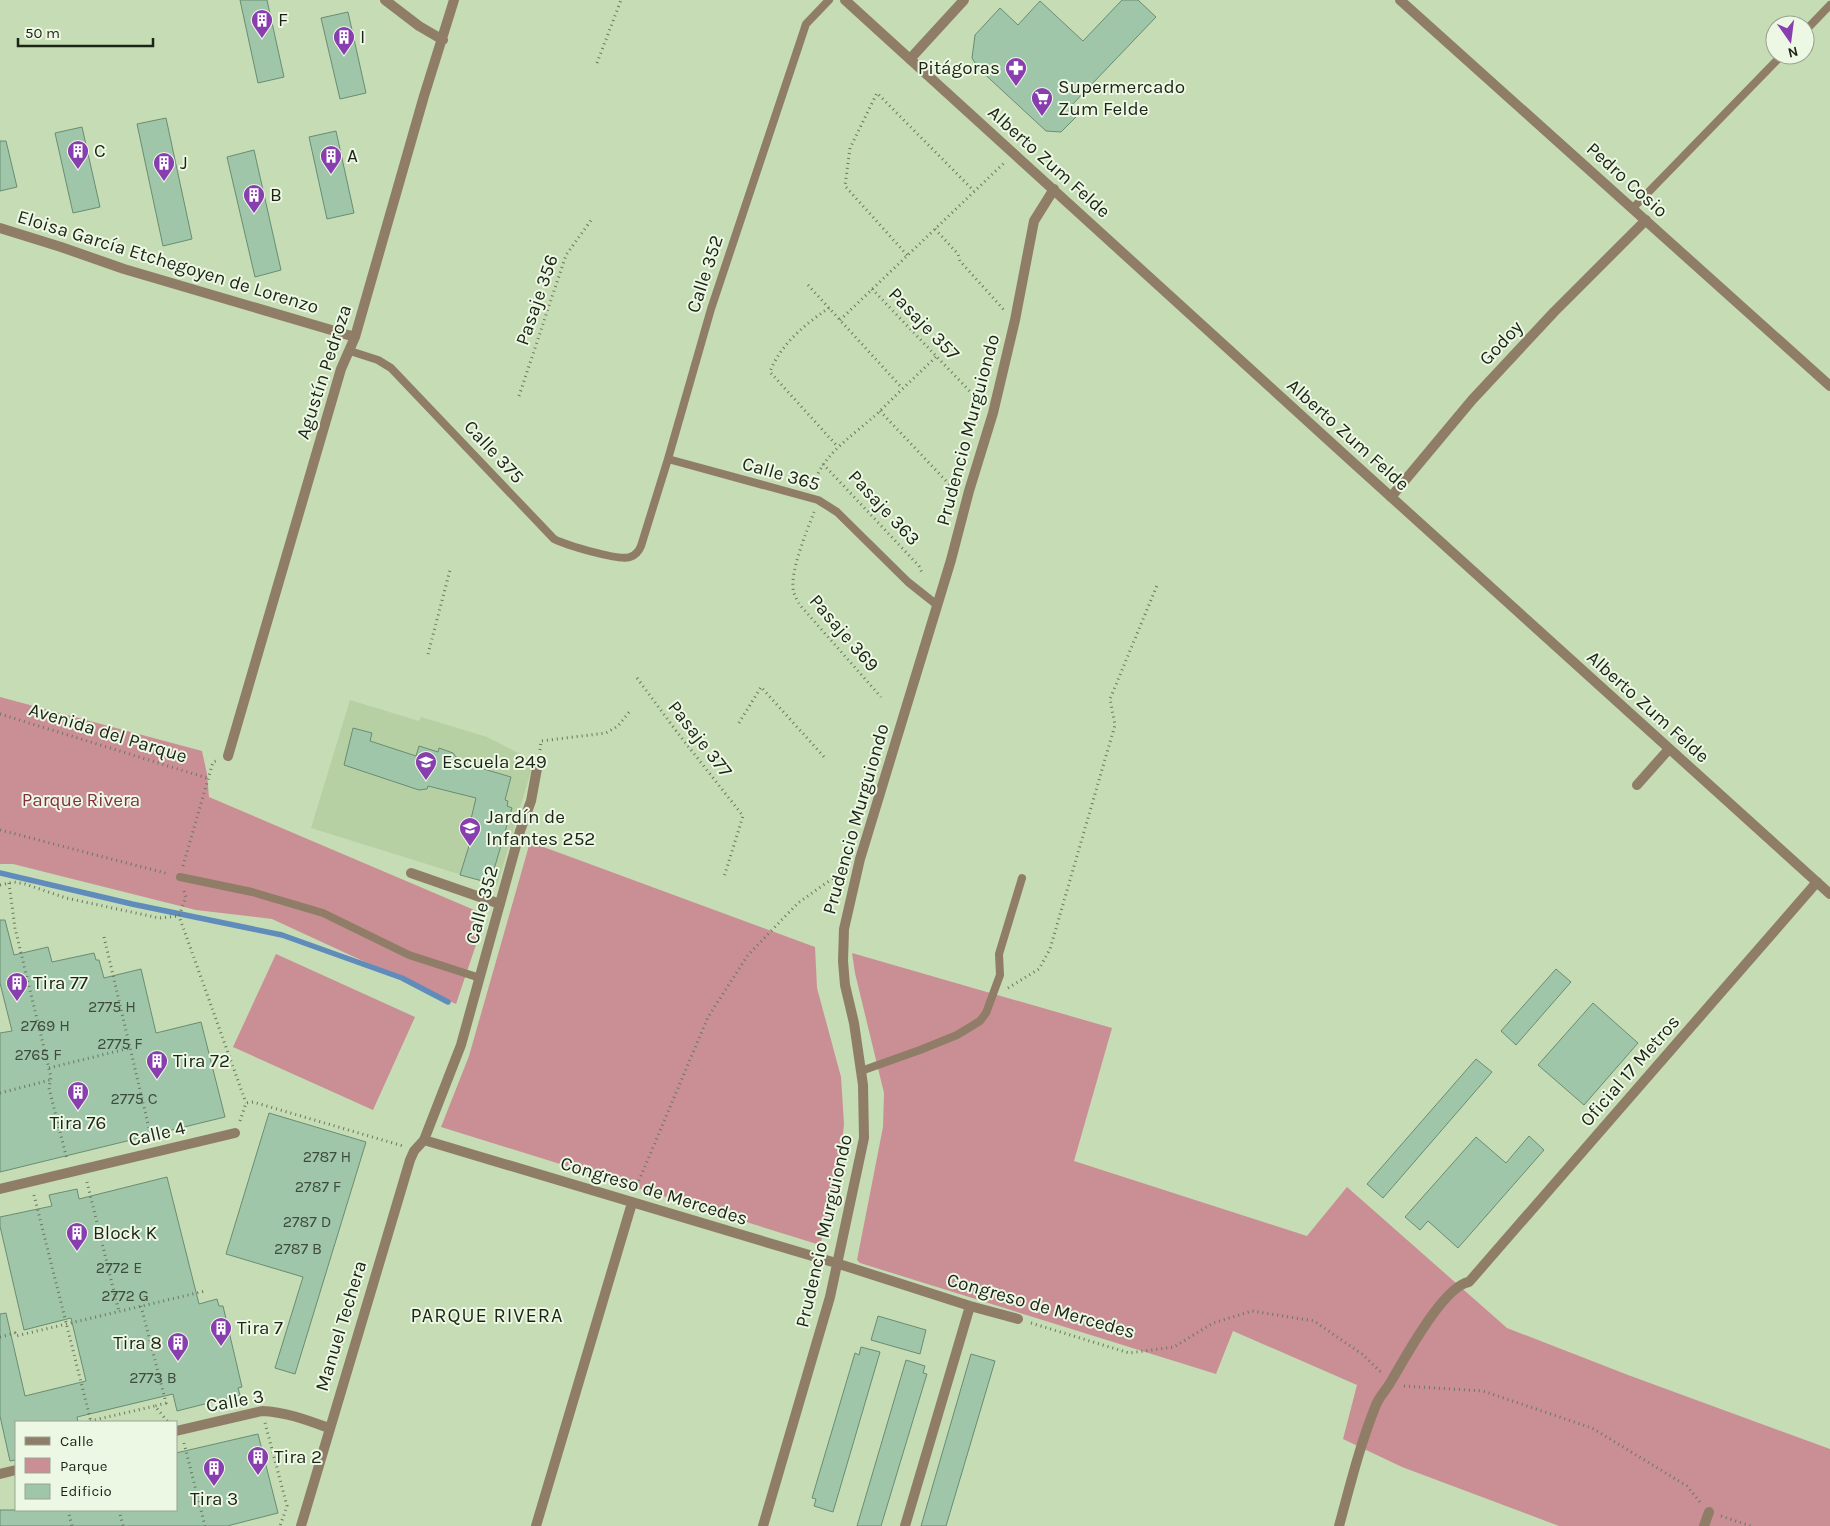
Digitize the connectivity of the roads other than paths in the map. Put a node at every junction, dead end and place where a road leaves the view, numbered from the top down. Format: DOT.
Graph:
graph roads {
  1 [pos="385,0"];
  2 [pos="454,0"];
  3 [pos="830,0"];
  4 [pos="845,0"];
  5 [pos="964,0"];
  6 [pos="1400,0"];
  7 [pos="1830,6"];
  8 [pos="1815,21"];
  9 [pos="443,40"];
  10 [pos="910,58"];
  11 [pos="1772,65"];
  12 [pos="1054,189"];
  13 [pos="1632,209"];
  14 [pos="1646,220"];
  15 [pos="0,228"];
  16 [pos="355,337"];
  17 [pos="350,351"];
  18 [pos="1830,386"];
  19 [pos="668,459"];
  20 [pos="1391,497"];
  21 [pos="623,558"];
  22 [pos="937,605"];
  23 [pos="1669,749"];
  24 [pos="228,756"];
  25 [pos="538,763"];
  26 [pos="1638,785"];
  27 [pos="411,873"];
  28 [pos="180,877"];
  29 [pos="1022,878"];
  30 [pos="1817,882"];
  31 [pos="1830,894"];
  32 [pos="500,904"];
  33 [pos="480,978"];
  34 [pos="861,1071"];
  35 [pos="235,1134"];
  36 [pos="424,1140"];
  37 [pos="0,1189"];
  38 [pos="632,1202"];
  39 [pos="836,1263"];
  40 [pos="970,1306"];
  41 [pos="1018,1319"];
  42 [pos="329,1428"];
  43 [pos="179,1431"];
  44 [pos="15,1470"];
  45 [pos="0,1474"];
  46 [pos="1709,1512"];
  47 [pos="301,1526"];
  48 [pos="536,1526"];
  49 [pos="763,1526"];
  50 [pos="905,1526"];
  51 [pos="1339,1526"];
  52 [pos="1704,1526"];
  1 -- 9 [label="street"];
  2 -- 9 [label="street, Agustín Pedroza"];
  3 -- 19 [label="lane, Calle 352"];
  4 -- 10 [label="street, Alberto Zum Felde"];
  5 -- 10 [label="street"];
  6 -- 13 [label="street, Pedro Cosio"];
  7 -- 8 [label="lane"];
  9 -- 16 [label="street, Agustín Pedroza"];
  10 -- 12 [label="street, Alberto Zum Felde"];
  11 -- 13 [label="lane"];
  12 -- 20 [label="street, Alberto Zum Felde"];
  12 -- 22 [label="street, Prudencio Murguiondo"];
  13 -- 14 [label="street, Pedro Cosio"];
  14 -- 18 [label="street, Pedro Cosio"];
  14 -- 20 [label="street, Godoy"];
  15 -- 16 [label="street, Eloisa García Etchegoyen de Lorenzo"];
  16 -- 17 [label="street, Agustín Pedroza"];
  17 -- 21 [label="lane, Calle 375"];
  17 -- 24 [label="street, Agustín Pedroza"];
  19 -- 21 [label="lane, Calle 352"];
  19 -- 22 [label="lane, Calle 365"];
  20 -- 23 [label="street, Alberto Zum Felde"];
  22 -- 34 [label="street, Prudencio Murguiondo"];
  23 -- 26 [label="street"];
  23 -- 30 [label="street, Alberto Zum Felde"];
  25 -- 32 [label="street, Calle 352"];
  27 -- 32 [label="street"];
  28 -- 33 [label="lane"];
  29 -- 34 [label="lane"];
  30 -- 31 [label="street, Alberto Zum Felde"];
  30 -- 51 [label="street, Oficial 17 Metros"];
  32 -- 33 [label="street, Calle 352"];
  33 -- 36 [label="street, Calle 352"];
  34 -- 39 [label="street, Prudencio Murguiondo"];
  35 -- 37 [label="street, Calle 4"];
  36 -- 38 [label="street, Congreso de Mercedes"];
  36 -- 42 [label="street, Manuel Techera"];
  38 -- 39 [label="street, Congreso de Mercedes"];
  38 -- 48 [label="street"];
  39 -- 40 [label="street, Congreso de Mercedes"];
  39 -- 49 [label="street, Prudencio Murguiondo"];
  40 -- 41 [label="street, Congreso de Mercedes"];
  40 -- 50 [label="street"];
  42 -- 43 [label="street, Calle 3"];
  42 -- 47 [label="street, Manuel Techera"];
  44 -- 45 [label="street"];
  46 -- 52 [label="street"];
}
